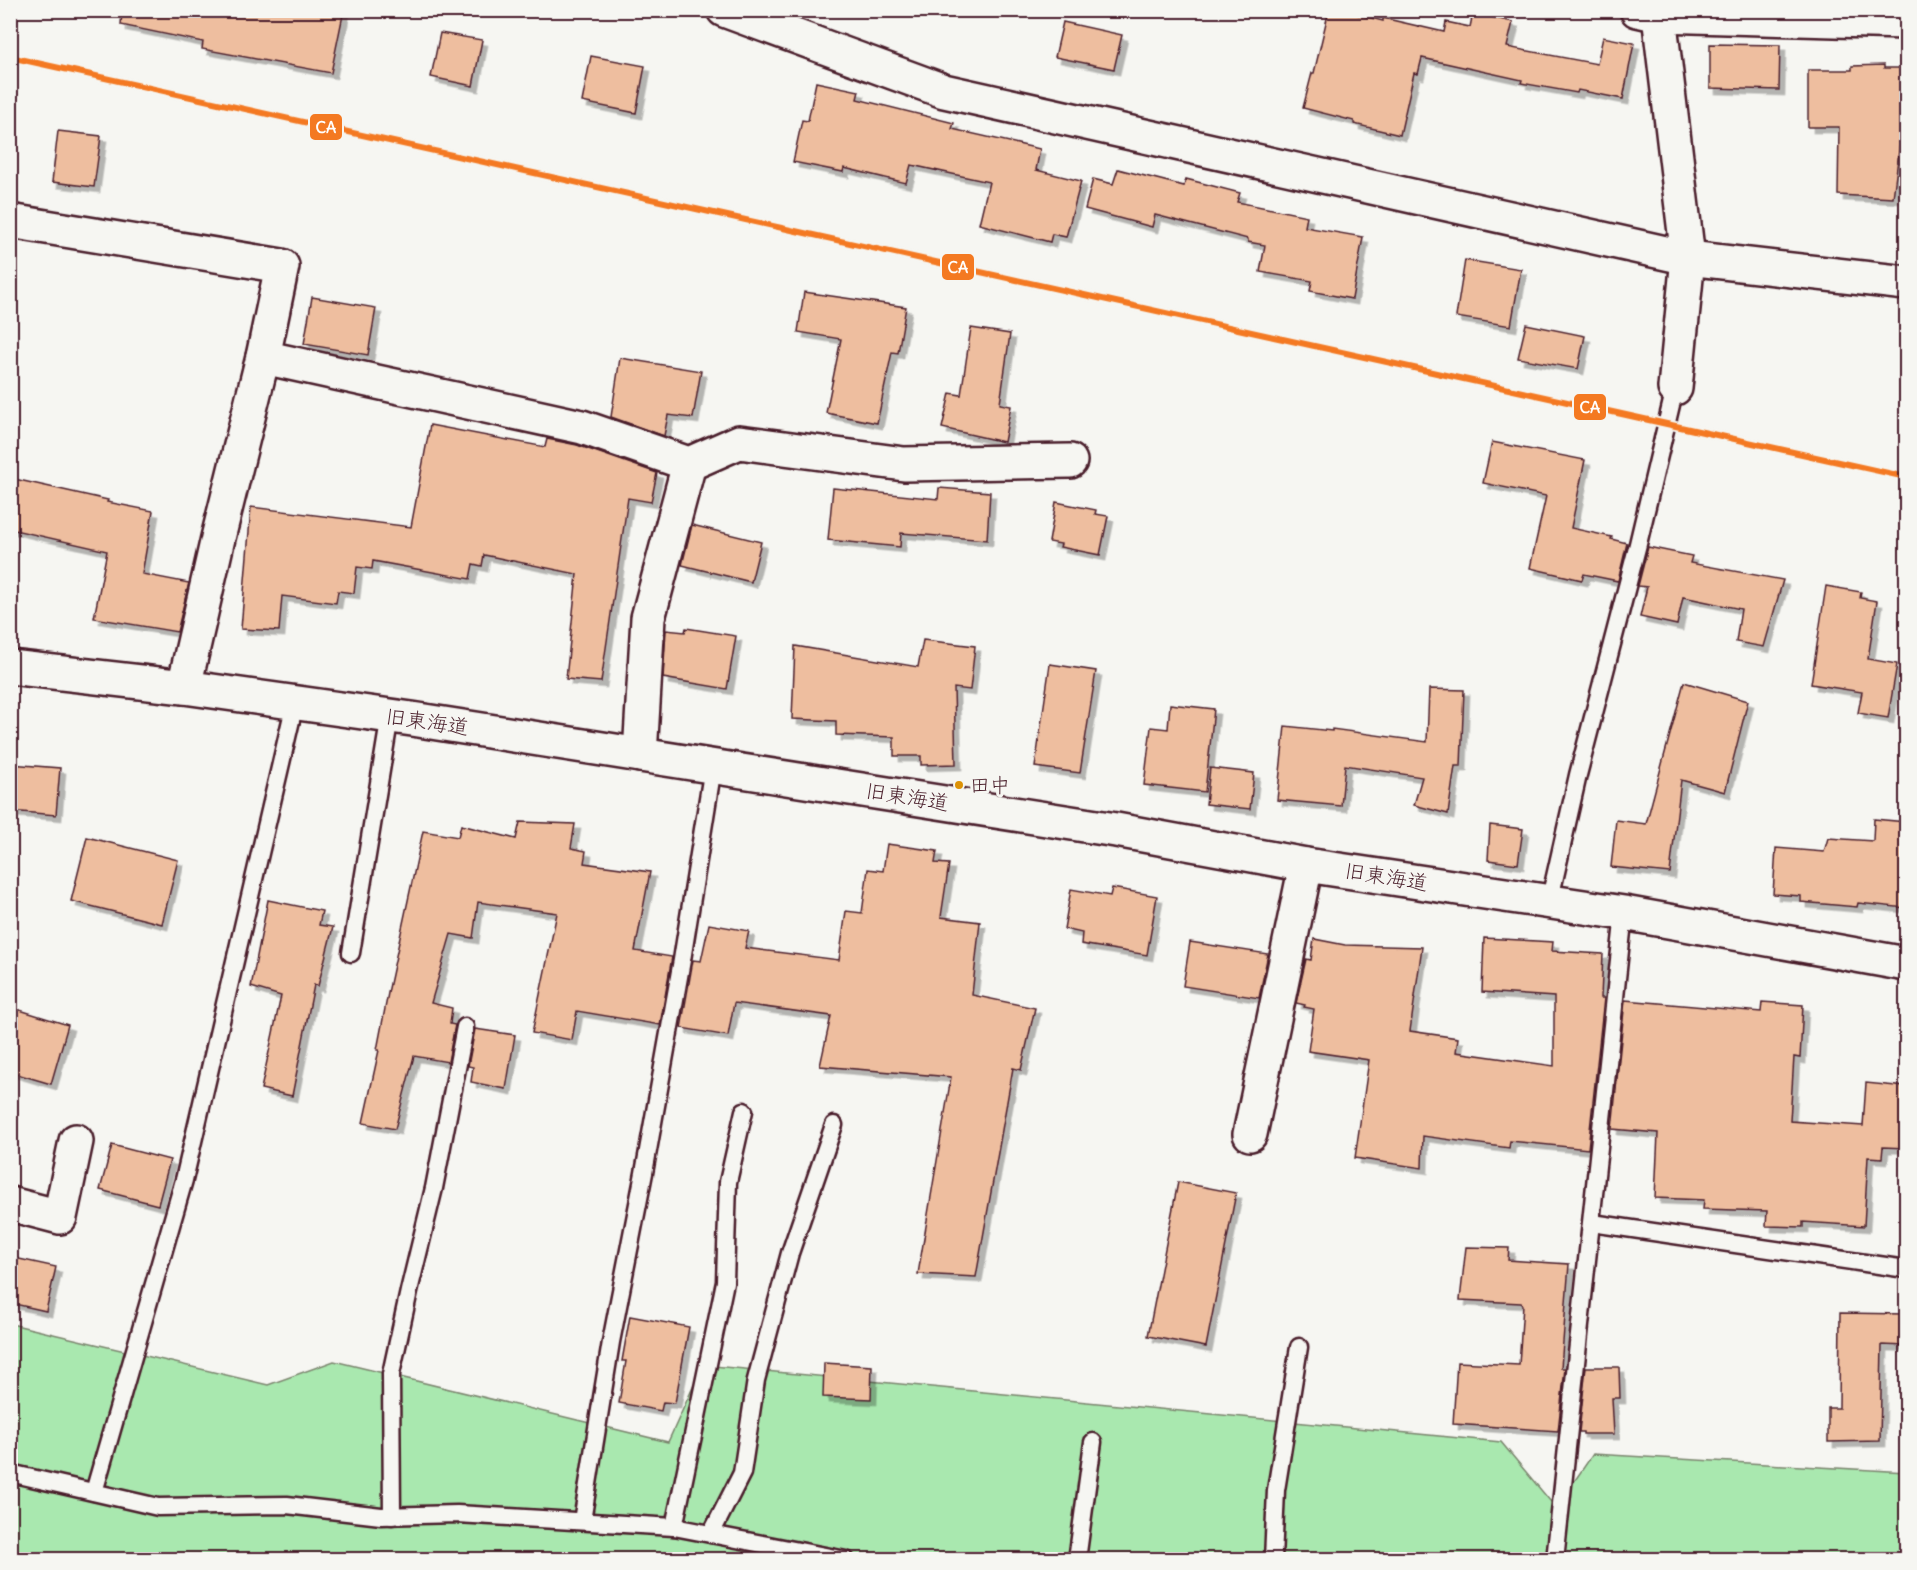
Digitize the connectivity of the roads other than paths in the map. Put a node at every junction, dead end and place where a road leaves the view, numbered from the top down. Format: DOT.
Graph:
graph roads {
  1 [pos="726,11"];
  2 [pos="1648,13"];
  3 [pos="1906,22"];
  4 [pos="10,221"];
  5 [pos="1688,258"];
  6 [pos="1906,283"];
  7 [pos="263,357"];
  8 [pos="1675,388"];
  9 [pos="1070,461"];
  10 [pos="689,464"];
  11 [pos="10,667"];
  12 [pos="184,687"];
  13 [pos="295,703"];
  14 [pos="390,716"];
  15 [pos="640,755"];
  16 [pos="713,767"];
  17 [pos="1306,865"];
  18 [pos="1548,903"];
  19 [pos="1624,913"];
  20 [pos="351,952"];
  21 [pos="1906,964"];
  22 [pos="465,1027"];
  23 [pos="744,1111"];
  24 [pos="834,1125"];
  25 [pos="1250,1134"];
  26 [pos="76,1141"];
  27 [pos="10,1204"];
  28 [pos="1592,1224"];
  29 [pos="1906,1269"];
  30 [pos="1299,1347"];
  31 [pos="1093,1442"];
  32 [pos="10,1473"];
  33 [pos="94,1492"];
  34 [pos="392,1516"];
  35 [pos="582,1521"];
  36 [pos="674,1527"];
  37 [pos="711,1534"];
  38 [pos="846,1560"];
  39 [pos="1077,1560"];
  40 [pos="1273,1560"];
  41 [pos="1555,1560"];
  1 -- 5 [label="street"];
  2 -- 3 [label="street"];
  2 -- 5 [label="street"];
  4 -- 7 [label="street"];
  5 -- 6 [label="street"];
  5 -- 8 [label="street"];
  7 -- 10 [label="street"];
  7 -- 12 [label="street"];
  8 -- 18 [label="lane"];
  9 -- 10 [label="street"];
  10 -- 15 [label="street"];
  11 -- 12 [label="street, 旧東海道"];
  12 -- 13 [label="street, 旧東海道"];
  13 -- 14 [label="street, 旧東海道"];
  13 -- 33 [label="lane"];
  14 -- 15 [label="street, 旧東海道"];
  14 -- 20 [label="lane"];
  15 -- 16 [label="street, 旧東海道"];
  16 -- 17 [label="street, 旧東海道"];
  16 -- 35 [label="lane"];
  17 -- 18 [label="street, 旧東海道"];
  17 -- 25 [label="street"];
  18 -- 19 [label="street, 旧東海道"];
  19 -- 21 [label="street, 旧東海道"];
  19 -- 28 [label="lane"];
  22 -- 34 [label="lane"];
  23 -- 36 [label="lane"];
  24 -- 37 [label="lane"];
  26 -- 27 [label="street"];
  28 -- 29 [label="lane"];
  28 -- 41 [label="lane"];
  30 -- 40 [label="lane"];
  31 -- 39 [label="lane"];
  32 -- 33 [label="lane"];
  33 -- 34 [label="lane"];
  34 -- 35 [label="lane"];
  35 -- 36 [label="lane"];
  36 -- 37 [label="lane"];
  37 -- 38 [label="lane"];
}
